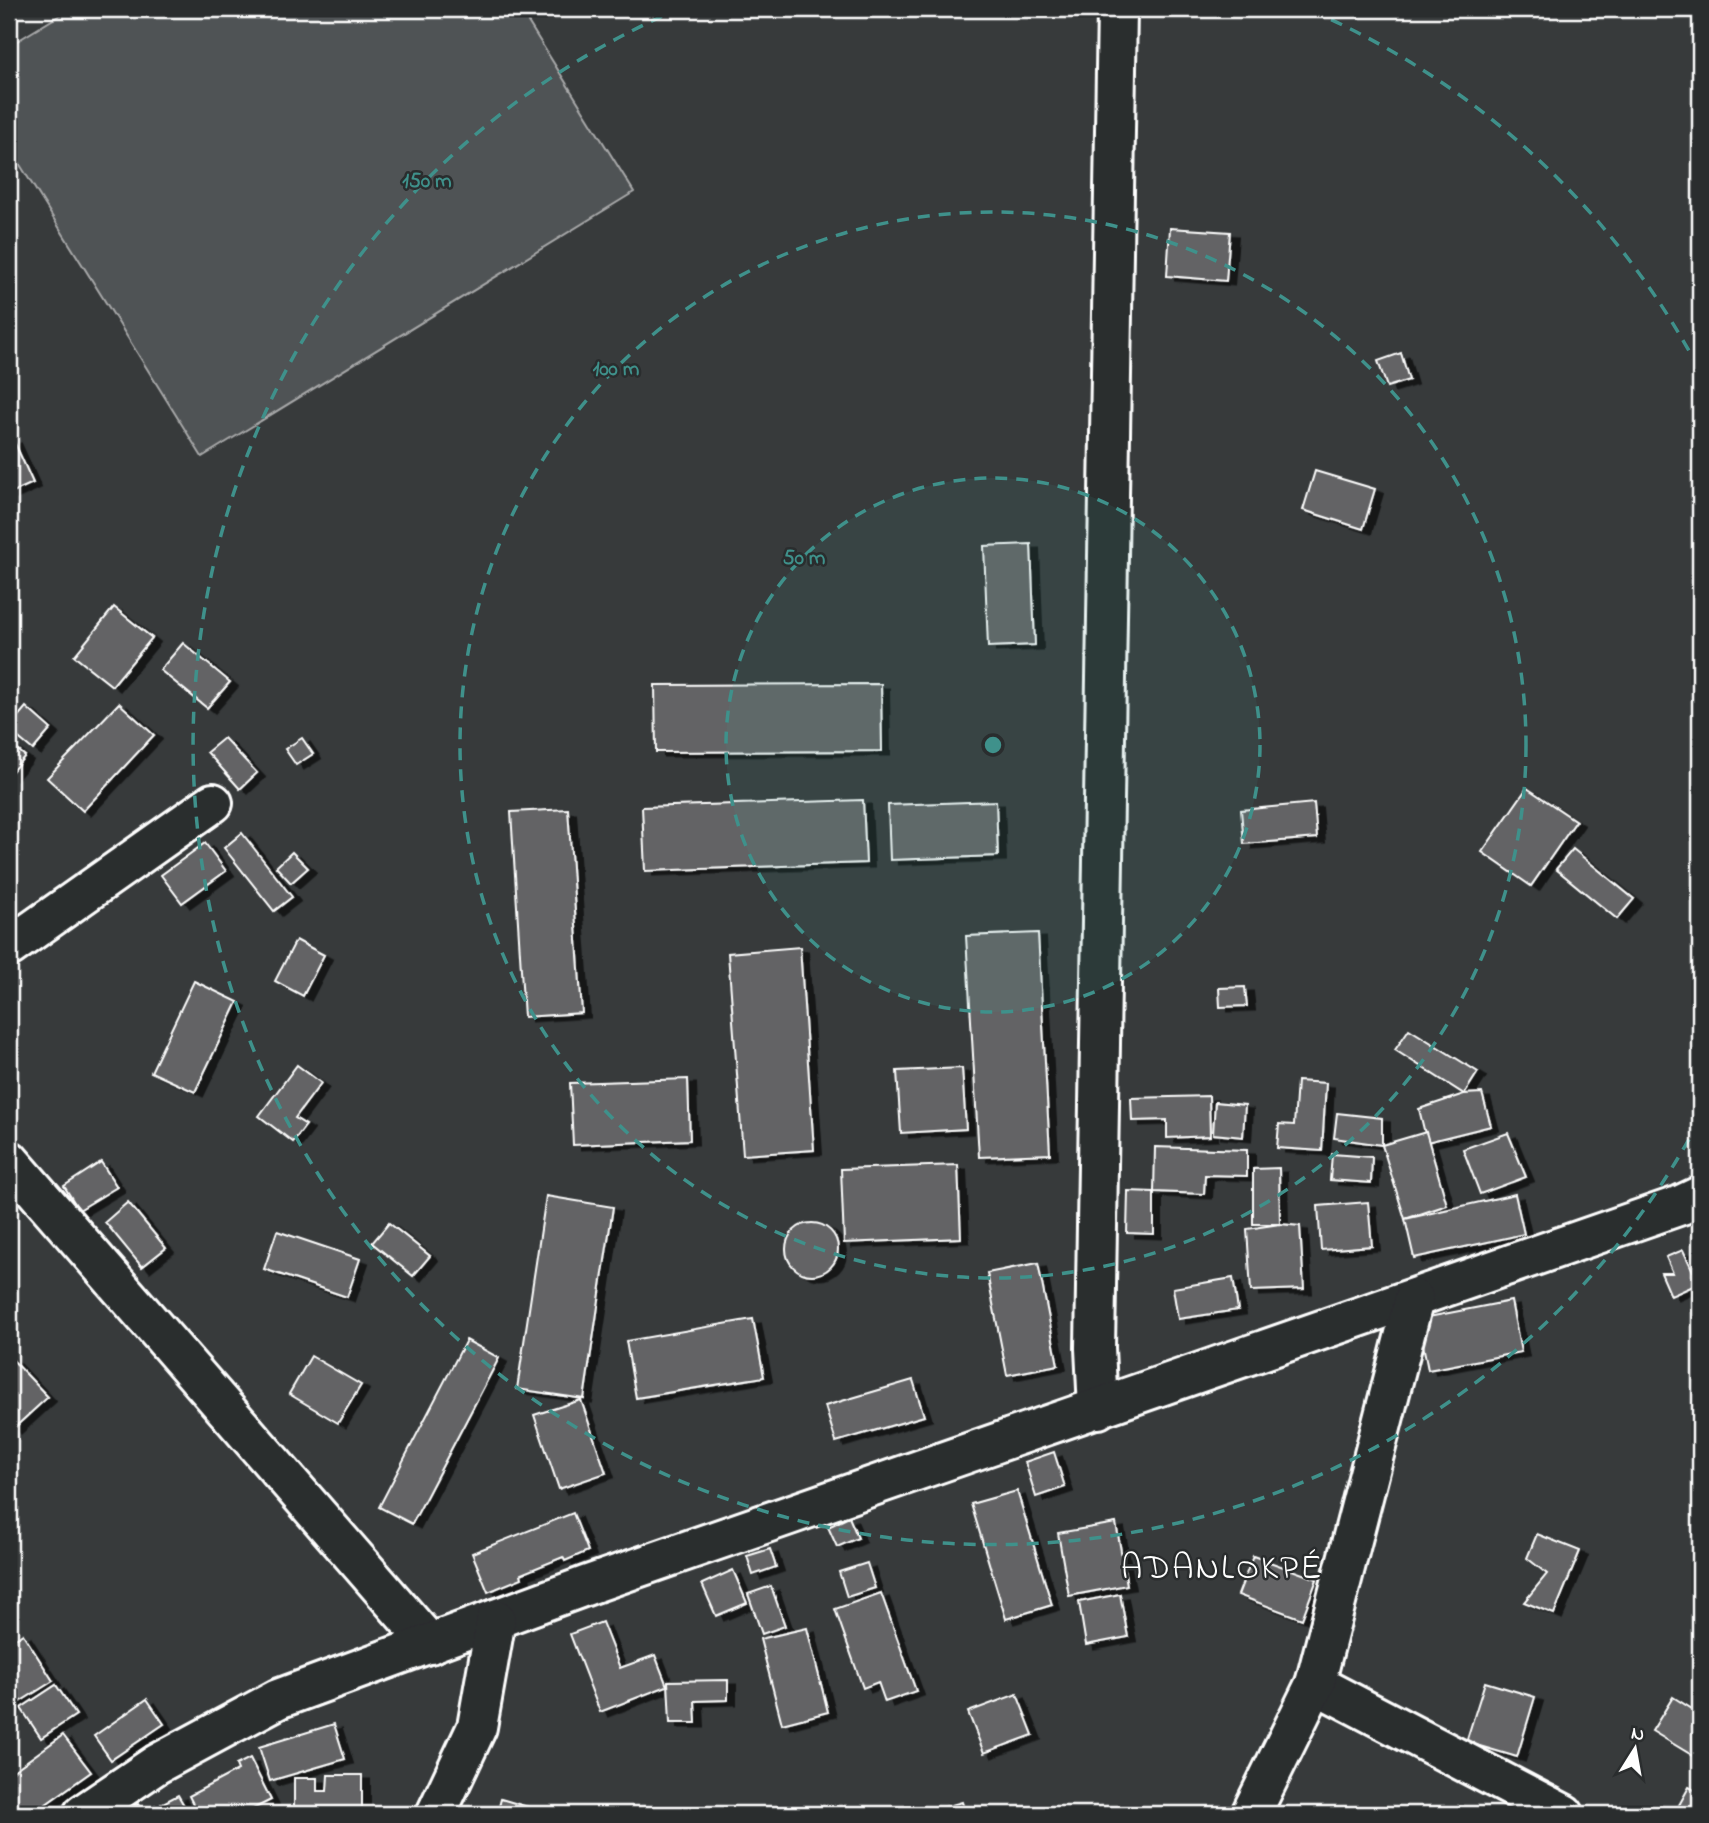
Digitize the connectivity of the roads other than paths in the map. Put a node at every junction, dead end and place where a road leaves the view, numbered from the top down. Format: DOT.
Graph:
graph roads {
  1 [pos="1117,9"];
  2 [pos="213,803"];
  3 [pos="9,947"];
  4 [pos="9,1160"];
  5 [pos="1700,1196"];
  6 [pos="1414,1299"];
  7 [pos="1098,1409"];
  8 [pos="496,1619"];
  9 [pos="430,1644"];
  10 [pos="1315,1684"];
  11 [pos="83,1814"];
  12 [pos="436,1814"];
  13 [pos="1251,1814"];
  14 [pos="1564,1814"];
  1 -- 7 [label="street"];
  2 -- 3 [label="street"];
  4 -- 9 [label="street"];
  5 -- 6 [label="street"];
  6 -- 7 [label="street"];
  6 -- 10 [label="street"];
  7 -- 8 [label="street"];
  8 -- 9 [label="street"];
  8 -- 12 [label="street"];
  9 -- 11 [label="street"];
  10 -- 13 [label="street"];
  10 -- 14 [label="street"];
}
